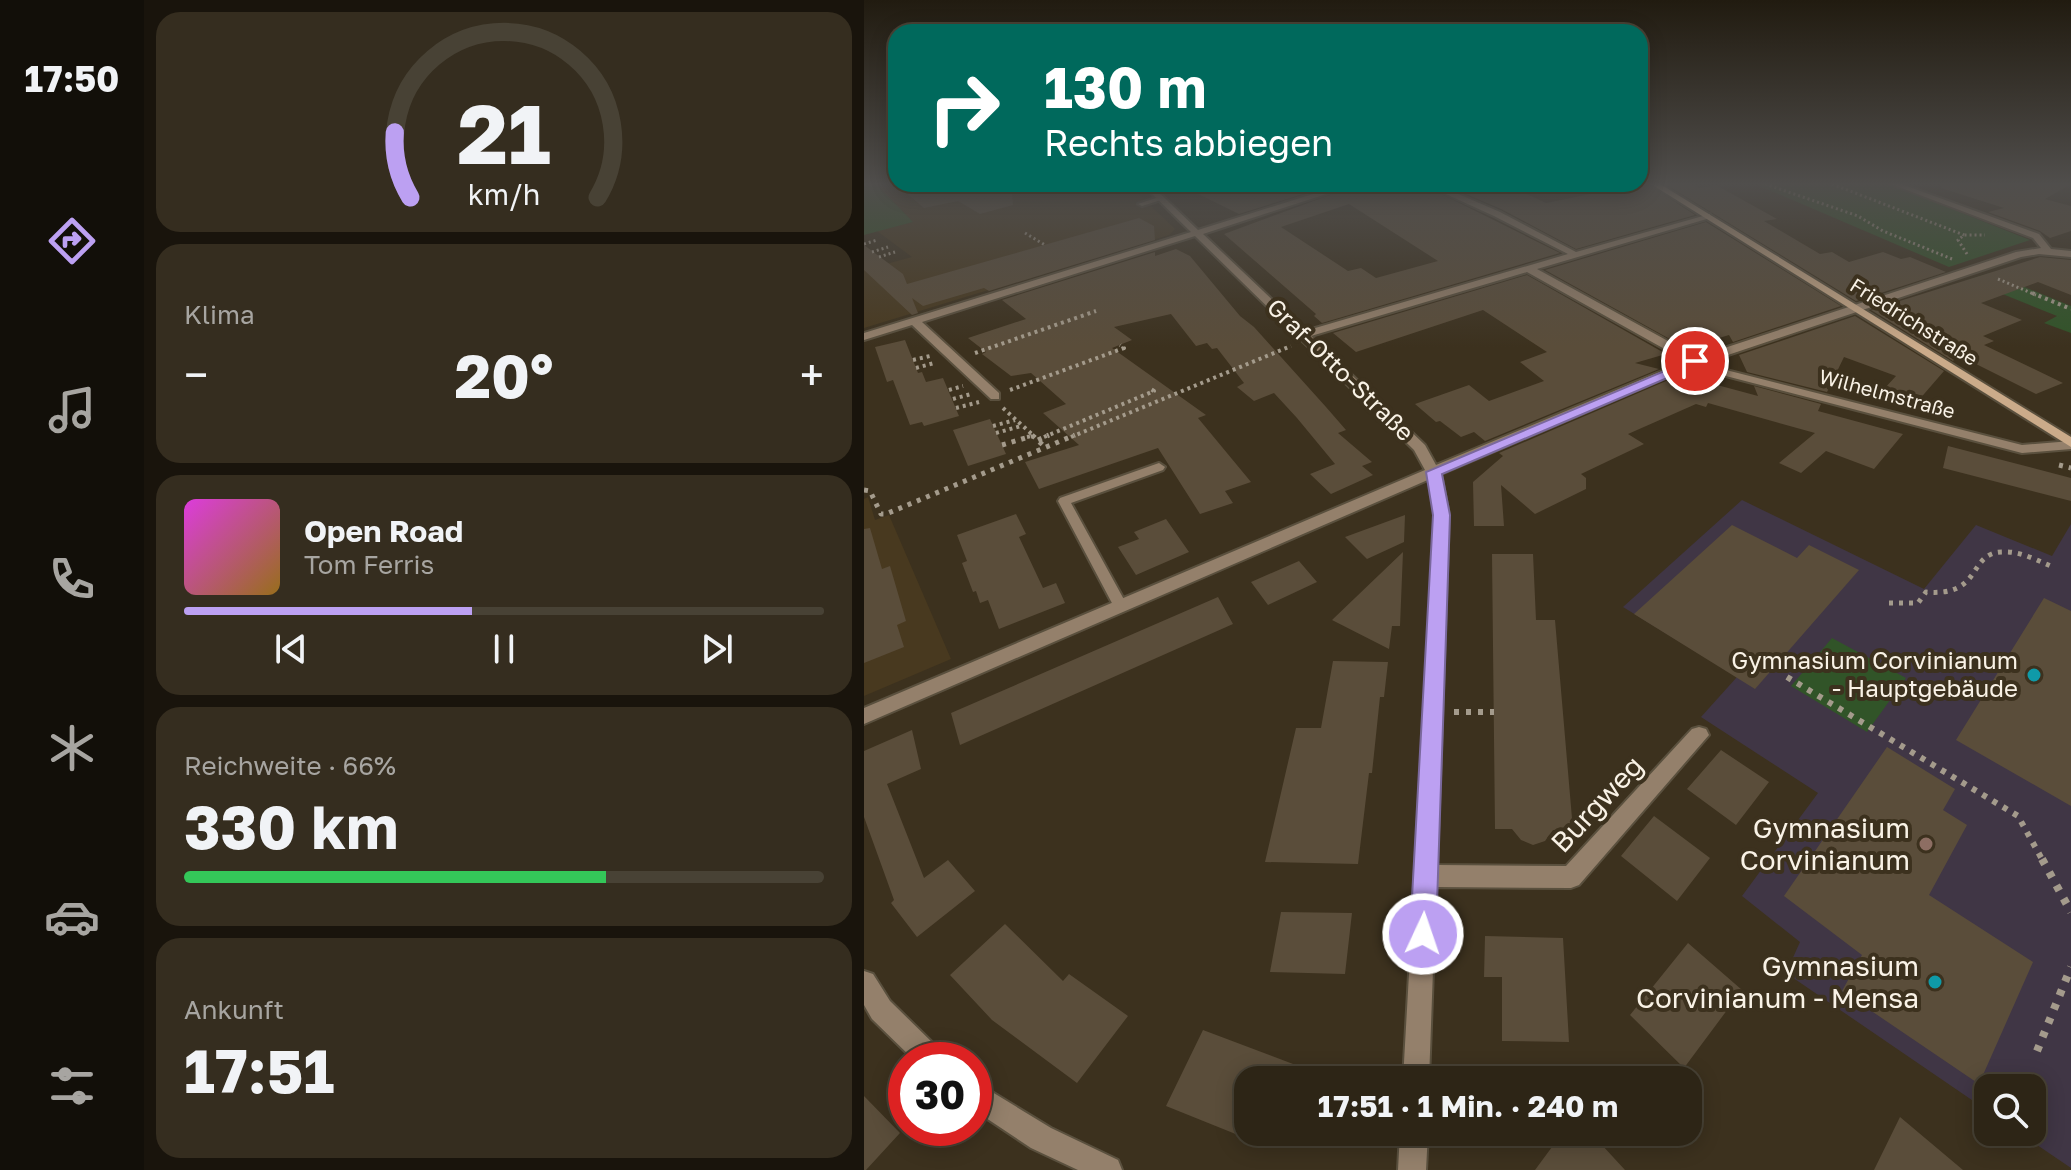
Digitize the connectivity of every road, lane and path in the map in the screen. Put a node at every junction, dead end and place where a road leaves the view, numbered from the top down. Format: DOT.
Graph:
graph roads {
  1 [pos="876,239"];
  2 [pos="1034,239"];
  3 [pos="1181,239"];
  4 [pos="1205,239"];
  5 [pos="1544,239"];
  6 [pos="1631,239"];
  7 [pos="1743,239"];
  8 [pos="1903,239"];
  9 [pos="1960,239"];
  10 [pos="2038,239"];
  11 [pos="864,242"];
  12 [pos="1045,245"];
  13 [pos="886,246"];
  14 [pos="870,250"];
  15 [pos="2048,251"];
  16 [pos="895,252"];
  17 [pos="2071,254"];
  18 [pos="1576,255"];
  19 [pos="879,257"];
  20 [pos="1977,267"];
  21 [pos="1529,269"];
  22 [pos="1855,308"];
  23 [pos="2071,309"];
  24 [pos="1096,311"];
  25 [pos="914,321"];
  26 [pos="864,337"];
  27 [pos="1307,338"];
  28 [pos="1120,345"];
  29 [pos="955,359"];
  30 [pos="1695,361"];
  31 [pos="1149,388"];
  32 [pos="1133,394"];
  33 [pos="995,396"];
  34 [pos="1138,398"];
  35 [pos="1015,419"];
  36 [pos="1022,425"];
  37 [pos="993,426"];
  38 [pos="996,433"];
  39 [pos="1035,438"];
  40 [pos="2071,444"];
  41 [pos="1002,445"];
  42 [pos="1046,448"];
  43 [pos="1159,467"];
  44 [pos="1434,472"];
  45 [pos="864,490"];
  46 [pos="2051,566"];
  47 [pos="1889,603"];
  48 [pos="1120,605"];
  49 [pos="1787,677"];
  50 [pos="1433,711"];
  51 [pos="1494,712"];
  52 [pos="864,716"];
  53 [pos="1699,735"];
  54 [pos="1426,876"];
  55 [pos="2071,912"];
  56 [pos="2071,967"];
  57 [pos="864,983"];
  58 [pos="2062,988"];
  59 [pos="2071,995"];
  60 [pos="914,1042"];
  61 [pos="2037,1051"];
  62 [pos="1417,1066"];
  63 [pos="992,1106"];
  64 [pos="1413,1146"];
  65 [pos="1108,1170"];
  66 [pos="1412,1170"];
  1 -- 11 [label="path"];
  2 -- 12 [label="path"];
  3 -- 25 [label="street"];
  4 -- 27 [label="street, Graf-Otto-Straße"];
  5 -- 18 [label="street"];
  6 -- 18 [label="street"];
  7 -- 22 [label="street, Friedrichstraße"];
  8 -- 20 [label="path"];
  9 -- 20 [label="path"];
  10 -- 15 [label="street"];
  13 -- 14 [label="path"];
  15 -- 17 [label="street"];
  15 -- 20 [label="street"];
  16 -- 19 [label="path"];
  18 -- 21 [label="street"];
  20 -- 22 [label="street"];
  20 -- 23 [label="path"];
  21 -- 27 [label="street"];
  21 -- 30 [label="street, Wilhelmstraße"];
  22 -- 30 [label="street"];
  22 -- 40 [label="street, Friedrichstraße"];
  24 -- 29 [label="path"];
  25 -- 26 [label="street"];
  25 -- 29 [label="street"];
  27 -- 42 [label="path"];
  27 -- 44 [label="street, Graf-Otto-Straße"];
  28 -- 33 [label="path"];
  29 -- 33 [label="street"];
  30 -- 40 [label="street, Wilhelmstraße"];
  30 -- 44 [label="street"];
  31 -- 34 [label="path"];
  32 -- 34 [label="path"];
  33 -- 35 [label="path"];
  34 -- 39 [label="path"];
  35 -- 36 [label="path"];
  35 -- 37 [label="path"];
  36 -- 38 [label="path"];
  36 -- 39 [label="path"];
  39 -- 41 [label="path"];
  39 -- 42 [label="path"];
  42 -- 45 [label="path"];
  43 -- 48 [label="lane"];
  44 -- 48 [label="street"];
  44 -- 50 [label="street, Graf-Otto-Straße"];
  46 -- 47 [label="path"];
  48 -- 52 [label="street"];
  49 -- 55 [label="path"];
  50 -- 51 [label="path"];
  50 -- 54 [label="street, Graf-Otto-Straße"];
  53 -- 54 [label="street, Burgweg"];
  54 -- 62 [label="street, Graf-Otto-Straße"];
  56 -- 58 [label="path"];
  57 -- 60 [label="street"];
  58 -- 59 [label="path"];
  58 -- 61 [label="path"];
  63 -- 65 [label="street"];
  64 -- 66 [label="street"];
}
